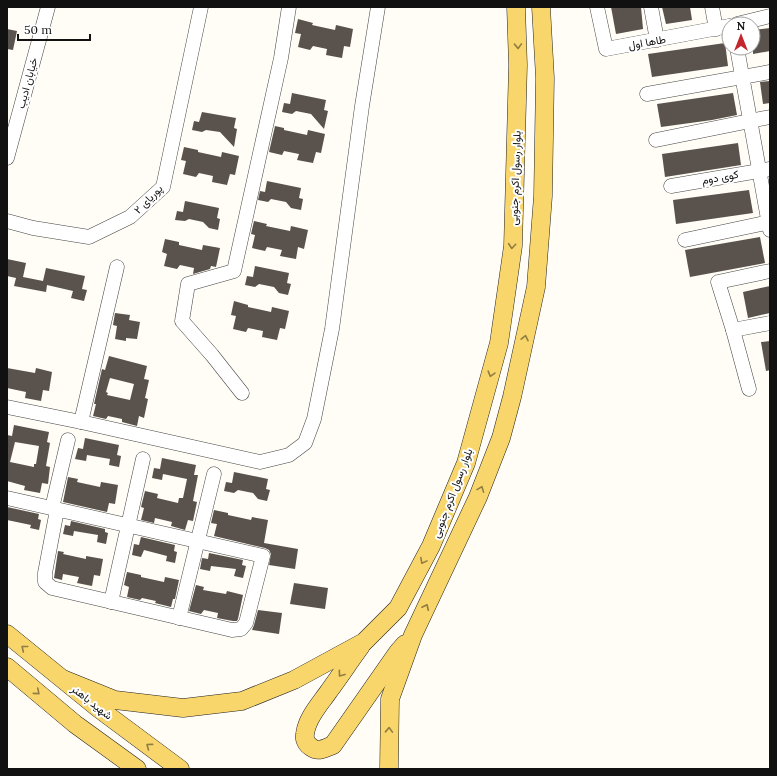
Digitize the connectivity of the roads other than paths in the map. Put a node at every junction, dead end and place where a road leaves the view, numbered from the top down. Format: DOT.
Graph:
graph roads {
  1 [pos="48,7"];
  2 [pos="201,7"];
  3 [pos="289,7"];
  4 [pos="378,7"];
  5 [pos="516,7"];
  6 [pos="541,7"];
  7 [pos="597,7"];
  8 [pos="651,7"];
  9 [pos="712,7"];
  10 [pos="721,24"];
  11 [pos="721,28"];
  12 [pos="657,40"];
  13 [pos="738,56"];
  14 [pos="770,72"];
  15 [pos="742,77"];
  16 [pos="647,94"];
  17 [pos="770,117"];
  18 [pos="750,121"];
  19 [pos="656,140"];
  20 [pos="7,158"];
  21 [pos="765,169"];
  22 [pos="671,186"];
  23 [pos="7,221"];
  24 [pos="770,225"];
  25 [pos="685,240"];
  26 [pos="117,267"];
  27 [pos="770,272"];
  28 [pos="770,323"];
  29 [pos="733,330"];
  30 [pos="749,389"];
  31 [pos="242,393"];
  32 [pos="7,408"];
  33 [pos="81,422"];
  34 [pos="68,440"];
  35 [pos="143,460"];
  36 [pos="214,474"];
  37 [pos="7,498"];
  38 [pos="55,509"];
  39 [pos="128,525"];
  40 [pos="197,540"];
  41 [pos="111,602"];
  42 [pos="179,618"];
  43 [pos="7,634"];
  44 [pos="413,635"];
  45 [pos="364,642"];
  46 [pos="7,667"];
  47 [pos="63,679"];
  48 [pos="137,769"];
  49 [pos="180,769"];
  50 [pos="389,769"];
  1 -- 20 [label="street, خیابان ادیب"];
  2 -- 23 [label="street, پوریای ۲"];
  3 -- 31 [label="street"];
  4 -- 33 [label="street"];
  5 -- 45 [label="main road, بلوار رسول اکرم جنوبی, one-way"];
  44 -- 6 [label="main road, بلوار رسول اکرم جنوبی, one-way"];
  7 -- 12 [label="street, طاها اول"];
  8 -- 12 [label="street"];
  9 -- 10 [label="street"];
  11 -- 12 [label="street, طاها اول"];
  13 -- 15 [label="street"];
  14 -- 15 [label="street"];
  15 -- 16 [label="street"];
  15 -- 18 [label="street"];
  17 -- 18 [label="street"];
  18 -- 19 [label="street"];
  18 -- 21 [label="street"];
  21 -- 22 [label="street, کوی دوم"];
  21 -- 24 [label="street"];
  24 -- 25 [label="street"];
  26 -- 33 [label="street"];
  27 -- 29 [label="street"];
  28 -- 29 [label="street"];
  29 -- 30 [label="street"];
  32 -- 33 [label="street"];
  34 -- 38 [label="street"];
  35 -- 39 [label="street"];
  36 -- 40 [label="street"];
  37 -- 38 [label="street"];
  38 -- 39 [label="street"];
  38 -- 41 [label="street"];
  39 -- 40 [label="street"];
  39 -- 41 [label="street"];
  40 -- 42 [label="street"];
  40 -- 42 [label="street"];
  41 -- 42 [label="street"];
  47 -- 43 [label="main road, شهید باهنر, one-way"];
  45 -- 44 [label="main road, one-way"];
  50 -- 44 [label="main road, بلوار رسول اکرم جنوبی, one-way"];
  45 -- 47 [label="main road, بلوار رسول اکرم جنوبی"];
  46 -- 48 [label="main road, one-way"];
  49 -- 47 [label="main road, شهید باهنر, one-way"];
}
